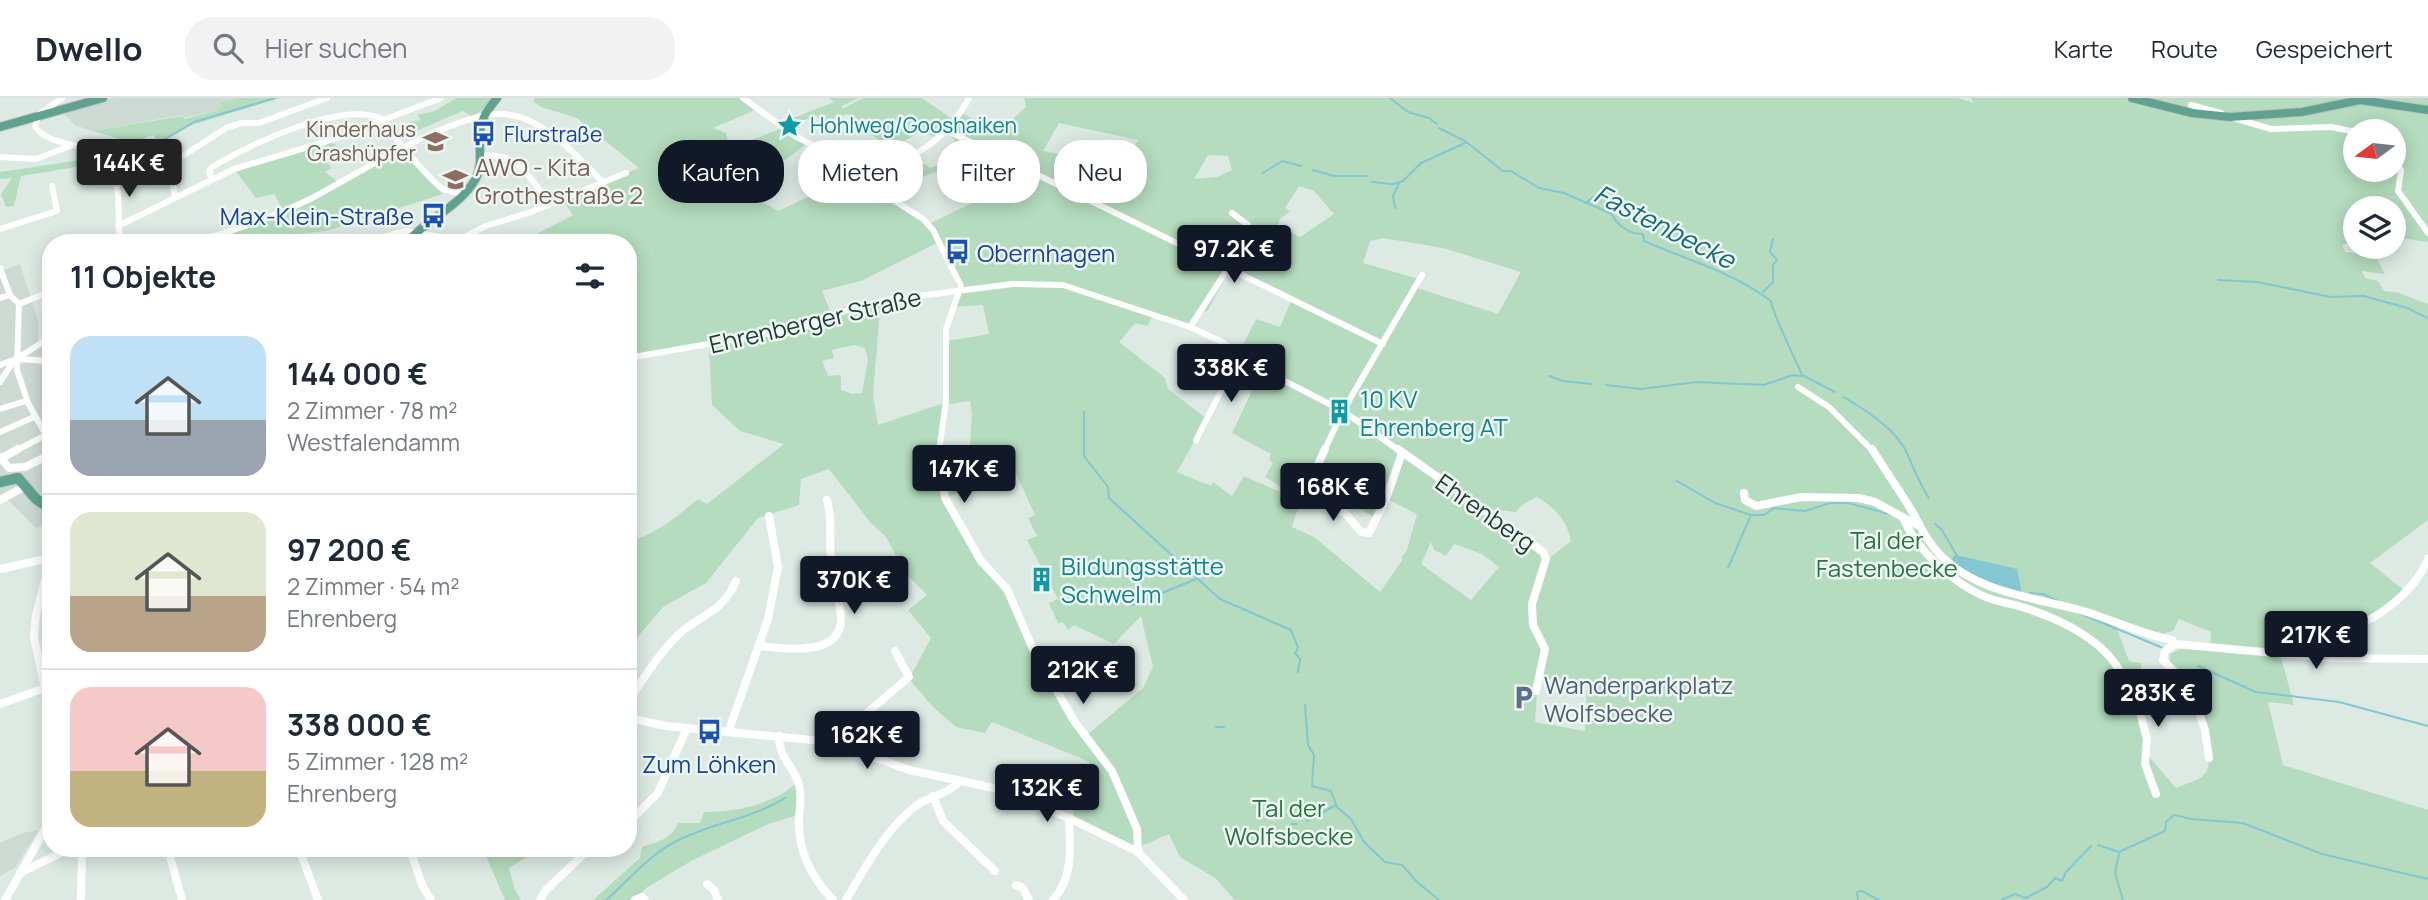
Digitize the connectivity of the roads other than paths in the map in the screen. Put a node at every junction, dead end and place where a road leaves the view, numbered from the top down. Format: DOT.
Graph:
graph roads {
  1 [pos="103,98"];
  2 [pos="327,98"];
  3 [pos="441,98"];
  4 [pos="497,98"];
  5 [pos="743,98"];
  6 [pos="969,98"];
  7 [pos="2132,98"];
  8 [pos="61,102"];
  9 [pos="2191,105"];
  10 [pos="47,110"];
  11 [pos="2428,110"];
  12 [pos="485,114"];
  13 [pos="2227,116"];
  14 [pos="385,121"];
  15 [pos="0,127"];
  16 [pos="2343,129"];
  17 [pos="948,131"];
  18 [pos="802,140"];
  19 [pos="70,146"];
  20 [pos="923,148"];
  21 [pos="406,149"];
  22 [pos="481,156"];
  23 [pos="0,157"];
  24 [pos="171,164"];
  25 [pos="626,173"];
  26 [pos="113,174"];
  27 [pos="212,180"];
  28 [pos="602,181"];
  29 [pos="2399,182"];
  30 [pos="52,186"];
  31 [pos="539,189"];
  32 [pos="464,194"];
  33 [pos="175,198"];
  34 [pos="898,203"];
  35 [pos="1233,214"];
  36 [pos="118,226"];
  37 [pos="0,229"];
  38 [pos="416,232"];
  39 [pos="2428,233"];
  40 [pos="119,234"];
  41 [pos="218,234"];
  42 [pos="391,234"];
  43 [pos="426,234"];
  44 [pos="470,234"];
  45 [pos="1222,264"];
  46 [pos="0,268"];
  47 [pos="1422,275"];
  48 [pos="961,290"];
  49 [pos="10,295"];
  50 [pos="42,295"];
  51 [pos="0,298"];
  52 [pos="19,304"];
  53 [pos="1190,327"];
  54 [pos="42,343"];
  55 [pos="1383,344"];
  56 [pos="637,356"];
  57 [pos="1239,356"];
  58 [pos="16,359"];
  59 [pos="42,360"];
  60 [pos="0,365"];
  61 [pos="0,382"];
  62 [pos="1798,387"];
  63 [pos="26,401"];
  64 [pos="0,409"];
  65 [pos="1343,411"];
  66 [pos="34,417"];
  67 [pos="42,429"];
  68 [pos="0,432"];
  69 [pos="42,437"];
  70 [pos="1196,440"];
  71 [pos="1402,453"];
  72 [pos="1,458"];
  73 [pos="42,458"];
  74 [pos="18,467"];
  75 [pos="12,477"];
  76 [pos="0,482"];
  77 [pos="24,487"];
  78 [pos="1744,493"];
  79 [pos="0,500"];
  80 [pos="827,500"];
  81 [pos="42,502"];
  82 [pos="769,516"];
  83 [pos="1903,518"];
  84 [pos="1919,526"];
  85 [pos="42,559"];
  86 [pos="2428,559"];
  87 [pos="0,569"];
  88 [pos="736,581"];
  89 [pos="42,592"];
  90 [pos="2172,640"];
  91 [pos="761,646"];
  92 [pos="895,651"];
  93 [pos="2330,658"];
  94 [pos="2428,659"];
  95 [pos="42,668"];
  96 [pos="42,690"];
  97 [pos="637,690"];
  98 [pos="1536,691"];
  99 [pos="0,704"];
  100 [pos="637,720"];
  101 [pos="687,728"];
  102 [pos="729,730"];
  103 [pos="779,736"];
  104 [pos="833,742"];
  105 [pos="2209,758"];
  106 [pos="960,781"];
  107 [pos="2156,794"];
  108 [pos="933,796"];
  109 [pos="637,814"];
  110 [pos="1069,818"];
  111 [pos="42,834"];
  112 [pos="1138,852"];
  113 [pos="52,857"];
  114 [pos="82,857"];
  115 [pos="170,857"];
  116 [pos="302,857"];
  117 [pos="413,857"];
  118 [pos="581,857"];
  119 [pos="995,871"];
  120 [pos="19,873"];
  121 [pos="707,884"];
  122 [pos="1016,885"];
  123 [pos="5,900"];
  124 [pos="81,900"];
  125 [pos="183,900"];
  126 [pos="318,900"];
  127 [pos="431,900"];
  128 [pos="540,900"];
  129 [pos="718,900"];
  130 [pos="832,900"];
  131 [pos="846,900"];
  132 [pos="1029,900"];
  133 [pos="1053,900"];
  134 [pos="1184,900"];
  1 -- 8 [label="main road"];
  2 -- 24 [label="street"];
  3 -- 14 [label="street"];
  4 -- 12 [label="main road"];
  5 -- 18 [label="street"];
  6 -- 17 [label="street"];
  7 -- 13 [label="main road"];
  8 -- 10 [label="main road"];
  9 -- 13 [label="street"];
  10 -- 15 [label="main road"];
  10 -- 19 [label="street"];
  11 -- 13 [label="main road"];
  12 -- 21 [label="street"];
  12 -- 22 [label="main road"];
  12 -- 28 [label="street"];
  13 -- 16 [label="street"];
  14 -- 21 [label="street"];
  14 -- 27 [label="street"];
  14 -- 27 [label="street"];
  17 -- 20 [label="street"];
  17 -- 45 [label="street"];
  19 -- 23 [label="street"];
  19 -- 26 [label="street"];
  21 -- 32 [label="street"];
  21 -- 41 [label="street"];
  22 -- 31 [label="street"];
  22 -- 32 [label="main road"];
  24 -- 26 [label="street"];
  24 -- 33 [label="street"];
  25 -- 28 [label="street"];
  26 -- 36 [label="street"];
  27 -- 33 [label="street"];
  28 -- 44 [label="street"];
  29 -- 39 [label="street"];
  30 -- 37 [label="street"];
  32 -- 38 [label="main road"];
  33 -- 36 [label="street"];
  34 -- 48 [label="street"];
  35 -- 45 [label="street"];
  36 -- 40 [label="street"];
  38 -- 42 [label="street"];
  38 -- 43 [label="street"];
  45 -- 53 [label="street"];
  45 -- 55 [label="street"];
  46 -- 49 [label="street"];
  47 -- 55 [label="street"];
  48 -- 53 [label="street, Ehrenberg"];
  48 -- 56 [label="street, Ehrenberger Straße"];
  48 -- 112 [label="street"];
  49 -- 51 [label="street"];
  49 -- 52 [label="street"];
  50 -- 52 [label="street"];
  52 -- 58 [label="street"];
  53 -- 57 [label="street, Ehrenberg"];
  54 -- 58 [label="street"];
  55 -- 65 [label="street"];
  57 -- 65 [label="street, Ehrenberg"];
  57 -- 70 [label="street"];
  58 -- 59 [label="street"];
  58 -- 60 [label="street"];
  58 -- 61 [label="street"];
  58 -- 63 [label="street"];
  62 -- 84 [label="street"];
  63 -- 64 [label="street"];
  63 -- 66 [label="street"];
  65 -- 71 [label="street, Ehrenberg"];
  65 -- 71 [label="street"];
  66 -- 67 [label="street"];
  66 -- 68 [label="street"];
  69 -- 72 [label="street"];
  71 -- 98 [label="street, Ehrenberg"];
  72 -- 74 [label="street"];
  73 -- 74 [label="street"];
  74 -- 75 [label="street"];
  75 -- 76 [label="main road"];
  75 -- 77 [label="main road"];
  77 -- 79 [label="street"];
  77 -- 81 [label="main road"];
  78 -- 83 [label="street"];
  80 -- 91 [label="street"];
  82 -- 91 [label="street"];
  83 -- 84 [label="street"];
  83 -- 107 [label="street"];
  84 -- 90 [label="street"];
  85 -- 87 [label="street"];
  86 -- 93 [label="street"];
  88 -- 97 [label="street"];
  89 -- 95 [label="street"];
  91 -- 102 [label="street"];
  92 -- 104 [label="street"];
  93 -- 94 [label="street"];
  93 -- 105 [label="street"];
  96 -- 99 [label="street"];
  100 -- 101 [label="street"];
  101 -- 102 [label="street"];
  101 -- 109 [label="street"];
  102 -- 103 [label="street"];
  103 -- 104 [label="street"];
  103 -- 130 [label="street"];
  104 -- 106 [label="street"];
  106 -- 108 [label="street"];
  106 -- 110 [label="street"];
  108 -- 119 [label="street"];
  108 -- 131 [label="street"];
  110 -- 112 [label="street"];
  110 -- 133 [label="street"];
  111 -- 120 [label="street"];
  112 -- 134 [label="street"];
  113 -- 120 [label="street"];
  114 -- 124 [label="street"];
  115 -- 125 [label="street"];
  116 -- 126 [label="street"];
  117 -- 127 [label="street"];
  118 -- 128 [label="street"];
  120 -- 123 [label="street"];
  121 -- 129 [label="street"];
  122 -- 132 [label="street"];
}
